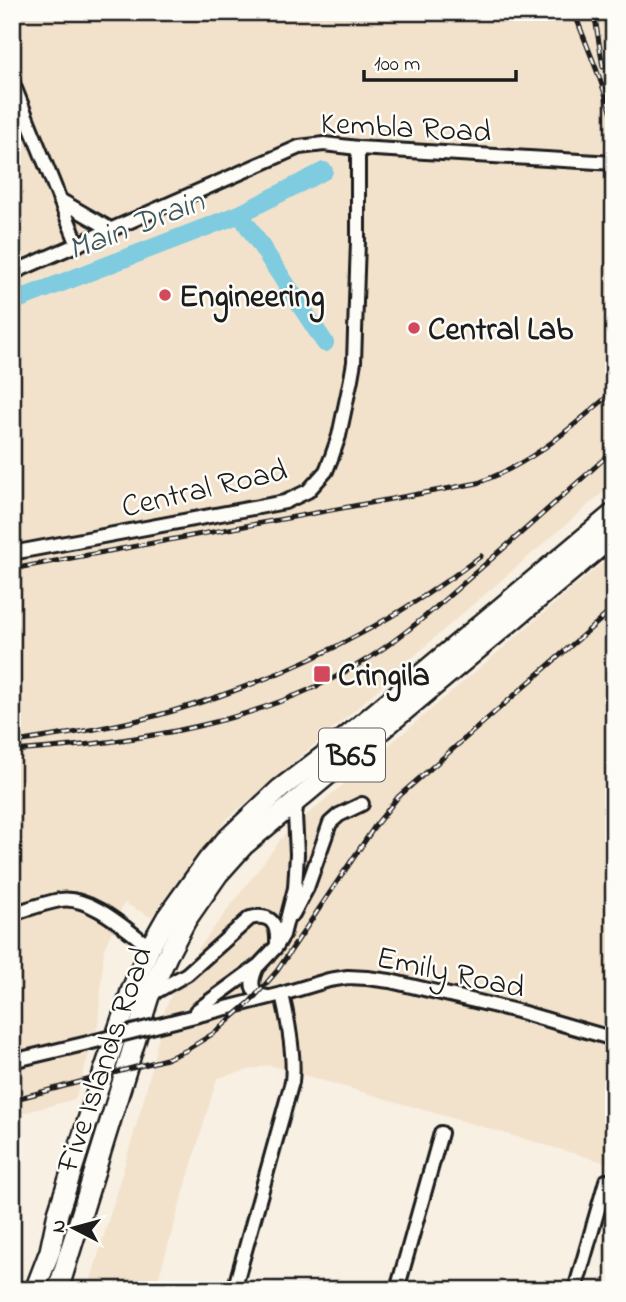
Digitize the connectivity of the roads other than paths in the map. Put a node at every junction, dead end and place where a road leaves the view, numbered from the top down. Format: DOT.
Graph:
graph roads {
  1 [pos="12,81"];
  2 [pos="358,148"];
  3 [pos="614,163"];
  4 [pos="60,200"];
  5 [pos="112,230"];
  6 [pos="78,245"];
  7 [pos="12,274"];
  8 [pos="614,513"];
  9 [pos="614,535"];
  10 [pos="12,553"];
  11 [pos="298,799"];
  12 [pos="362,804"];
  13 [pos="314,869"];
  14 [pos="290,903"];
  15 [pos="12,914"];
  16 [pos="284,935"];
  17 [pos="150,947"];
  18 [pos="276,947"];
  19 [pos="257,967"];
  20 [pos="282,994"];
  21 [pos="149,996"];
  22 [pos="268,998"];
  23 [pos="236,1006"];
  24 [pos="187,1017"];
  25 [pos="614,1039"];
  26 [pos="12,1062"];
  27 [pos="441,1133"];
  28 [pos="606,1181"];
  29 [pos="58,1213"];
  30 [pos="27,1290"];
  31 [pos="36,1290"];
  32 [pos="58,1290"];
  33 [pos="233,1290"];
  34 [pos="397,1290"];
  35 [pos="575,1290"];
  1 -- 4 [label="street"];
  2 -- 3 [label="street, Kembla Road"];
  2 -- 5 [label="street, Kembla Road"];
  2 -- 10 [label="street, Central Road"];
  4 -- 5 [label="street"];
  4 -- 6 [label="street"];
  5 -- 6 [label="street, Kembla Road"];
  6 -- 7 [label="street, Kembla Road"];
  8 -- 17 [label="main road, Five Islands Road / B65"];
  9 -- 11 [label="main road, Five Islands Road / B65"];
  11 -- 14 [label="street"];
  11 -- 21 [label="main road, Five Islands Road / B65"];
  12 -- 13 [label="street"];
  13 -- 14 [label="street"];
  13 -- 16 [label="street"];
  14 -- 16 [label="street"];
  15 -- 17 [label="street"];
  16 -- 18 [label="street"];
  17 -- 29 [label="main road, Five Islands Road / B65"];
  18 -- 19 [label="street"];
  18 -- 21 [label="street"];
  19 -- 22 [label="street"];
  19 -- 23 [label="street"];
  19 -- 24 [label="street"];
  20 -- 22 [label="street, Emily Road"];
  20 -- 25 [label="street, Emily Road"];
  20 -- 33 [label="street"];
  21 -- 32 [label="main road, Five Islands Road / B65"];
  22 -- 23 [label="street, Emily Road"];
  23 -- 24 [label="street, Emily Road"];
  24 -- 26 [label="street, Emily Road, bridge"];
  27 -- 34 [label="street"];
  28 -- 35 [label="street"];
  29 -- 30 [label="main road, B65"];
  29 -- 31 [label="main road, Five Islands Road / B65"];
}
